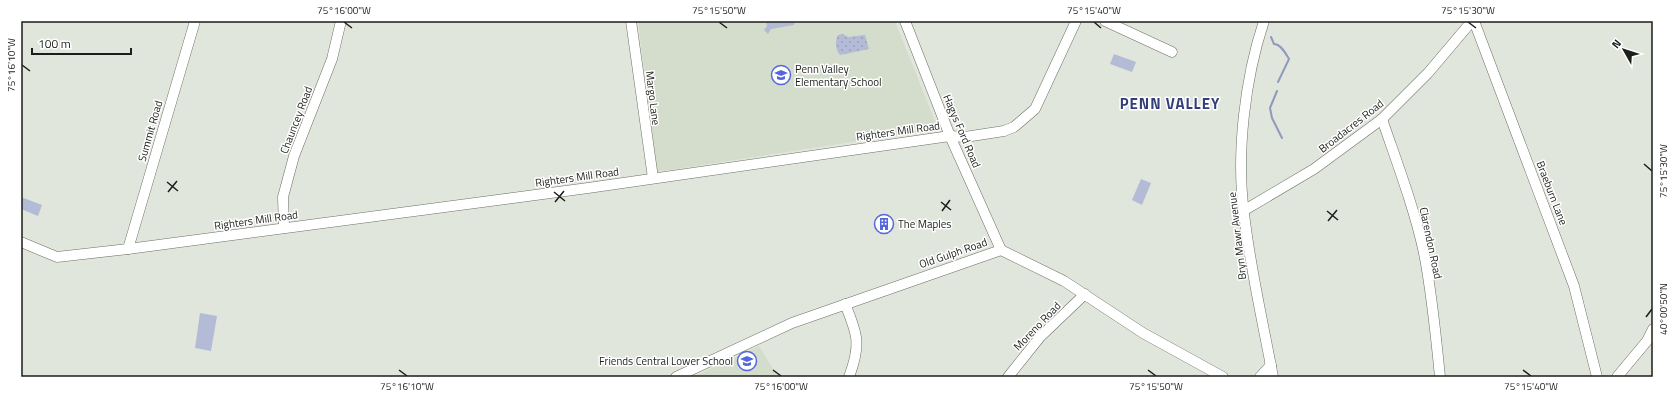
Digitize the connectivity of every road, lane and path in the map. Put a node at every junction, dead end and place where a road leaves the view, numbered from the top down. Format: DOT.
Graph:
graph roads {
  1 [pos="195,21"];
  2 [pos="341,21"];
  3 [pos="631,21"];
  4 [pos="905,21"];
  5 [pos="1076,21"];
  6 [pos="1105,21"];
  7 [pos="1264,21"];
  8 [pos="1473,21"];
  9 [pos="1172,52"];
  10 [pos="1382,119"];
  11 [pos="950,136"];
  12 [pos="653,178"];
  13 [pos="1243,211"];
  14 [pos="284,228"];
  15 [pos="21,242"];
  16 [pos="128,249"];
  17 [pos="1001,250"];
  18 [pos="1085,294"];
  19 [pos="845,304"];
  20 [pos="1653,329"];
  21 [pos="1271,365"];
  22 [pos="676,377"];
  23 [pos="849,377"];
  24 [pos="1008,377"];
  25 [pos="1223,377"];
  26 [pos="1260,377"];
  27 [pos="1273,377"];
  28 [pos="1440,377"];
  29 [pos="1597,377"];
  30 [pos="1617,377"];
  1 -- 16 [label="street, Summit Road"];
  2 -- 14 [label="street, Chauncey Road"];
  3 -- 12 [label="street, Margo Lane"];
  4 -- 11 [label="street, Hagys Ford Road"];
  5 -- 11 [label="street, Righters Mill Road"];
  6 -- 9 [label="street"];
  7 -- 13 [label="street, Bryn Mawr Avenue"];
  8 -- 10 [label="street, Broadacres Road"];
  8 -- 29 [label="street, Braeburn Lane"];
  10 -- 13 [label="street, Broadacres Road"];
  10 -- 28 [label="street, Clarendon Road"];
  11 -- 12 [label="street, Righters Mill Road"];
  11 -- 17 [label="street, Hagys Ford Road"];
  12 -- 14 [label="street, Righters Mill Road"];
  13 -- 21 [label="street, Bryn Mawr Avenue"];
  14 -- 16 [label="street, Righters Mill Road"];
  15 -- 16 [label="street, Righters Mill Road"];
  17 -- 18 [label="street, Old Gulph Road"];
  17 -- 19 [label="street, Old Gulph Road"];
  18 -- 24 [label="street, Moreno Road"];
  18 -- 25 [label="street, Old Gulph Road"];
  19 -- 22 [label="street, Old Gulph Road"];
  19 -- 23 [label="street"];
  20 -- 30 [label="street"];
  21 -- 26 [label="street"];
  21 -- 27 [label="street, Bryn Mawr Avenue"];
}
